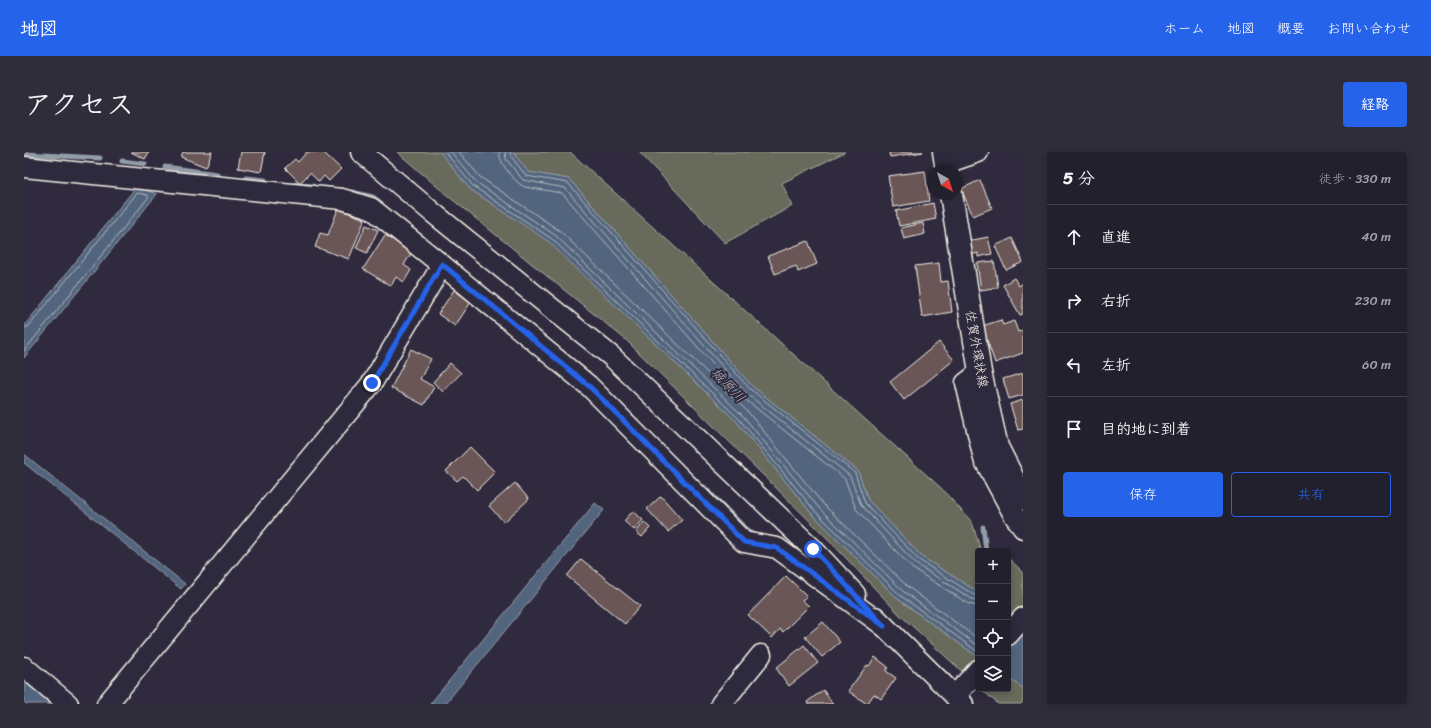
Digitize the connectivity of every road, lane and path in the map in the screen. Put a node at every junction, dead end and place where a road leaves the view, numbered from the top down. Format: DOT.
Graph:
graph roads {
  1 [pos="361,152"];
  2 [pos="978,152"];
  3 [pos="946,162"];
  4 [pos="24,167"];
  5 [pos="952,200"];
  6 [pos="442,264"];
  7 [pos="980,372"];
  8 [pos="1023,498"];
  9 [pos="1023,528"];
  10 [pos="1023,618"];
  11 [pos="884,626"];
  12 [pos="1011,632"];
  13 [pos="761,655"];
  14 [pos="24,667"];
  15 [pos="975,675"];
  16 [pos="959,700"];
  17 [pos="68,704"];
  18 [pos="107,704"];
  19 [pos="721,704"];
  1 -- 11 [label="street"];
  2 -- 3 [label="street"];
  4 -- 6 [label="street"];
  5 -- 7 [label="main road, 佐賀外環状線"];
  6 -- 11 [label="street"];
  6 -- 18 [label="street"];
  7 -- 8 [label="main road, 佐賀外環状線"];
  7 -- 9 [label="street"];
  10 -- 12 [label="street"];
  11 -- 16 [label="street"];
  13 -- 19 [label="street"];
  14 -- 17 [label="street"];
  15 -- 16 [label="street"];
}
